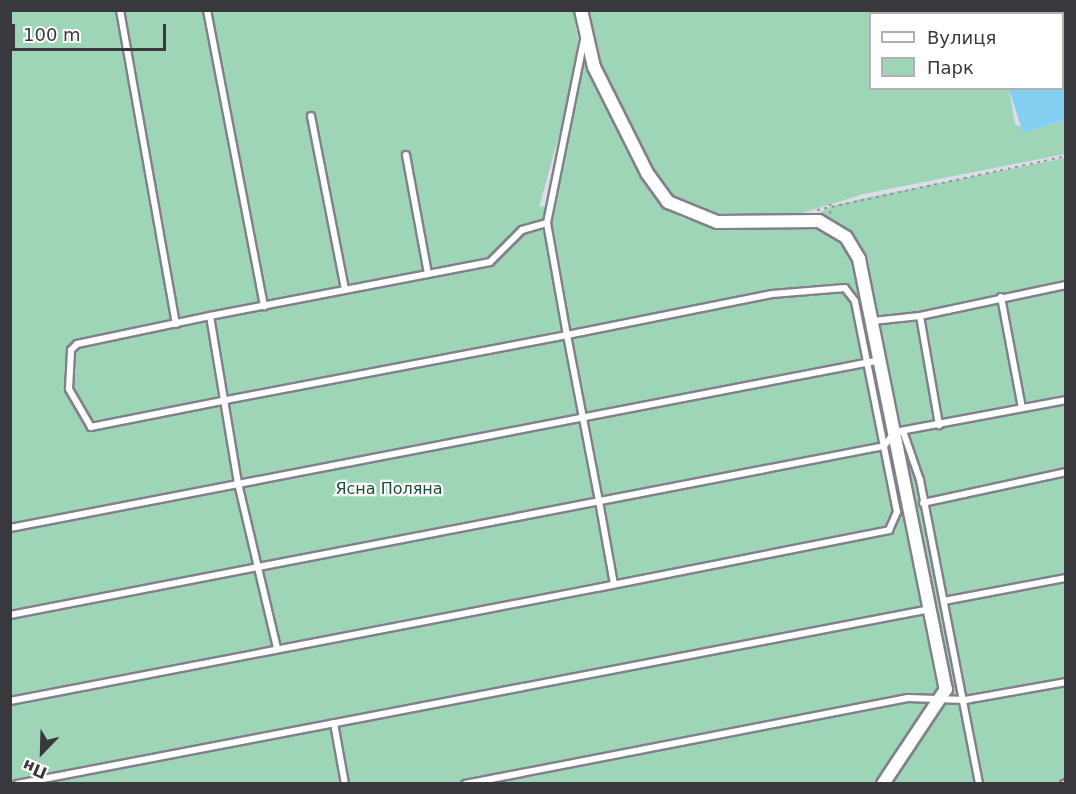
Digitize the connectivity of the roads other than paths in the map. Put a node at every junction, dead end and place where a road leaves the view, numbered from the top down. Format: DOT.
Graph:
graph roads {
  1 [pos="120,10"];
  2 [pos="207,10"];
  3 [pos="581,10"];
  4 [pos="584,40"];
  5 [pos="311,116"];
  6 [pos="406,155"];
  7 [pos="547,223"];
  8 [pos="428,274"];
  9 [pos="1065,285"];
  10 [pos="345,290"];
  11 [pos="1001,297"];
  12 [pos="264,307"];
  13 [pos="210,316"];
  14 [pos="920,316"];
  15 [pos="873,321"];
  16 [pos="176,324"];
  17 [pos="567,334"];
  18 [pos="881,360"];
  19 [pos="865,364"];
  20 [pos="227,400"];
  21 [pos="1065,400"];
  22 [pos="1022,408"];
  23 [pos="584,418"];
  24 [pos="939,425"];
  25 [pos="899,431"];
  26 [pos="884,446"];
  27 [pos="1065,472"];
  28 [pos="238,483"];
  29 [pos="600,501"];
  30 [pos="923,503"];
  31 [pos="10,528"];
  32 [pos="257,566"];
  33 [pos="1065,578"];
  34 [pos="614,584"];
  35 [pos="944,601"];
  36 [pos="931,609"];
  37 [pos="10,615"];
  38 [pos="277,648"];
  39 [pos="1065,682"];
  40 [pos="944,696"];
  41 [pos="965,700"];
  42 [pos="10,701"];
  43 [pos="334,723"];
  44 [pos="33,782"];
  45 [pos="17,783"];
  46 [pos="345,783"];
  47 [pos="465,783"];
  48 [pos="884,783"];
  49 [pos="980,783"];
  1 -- 16 [label="lane"];
  2 -- 12 [label="lane"];
  3 -- 4 [label="street"];
  4 -- 7 [label="lane"];
  4 -- 15 [label="street"];
  5 -- 10 [label="lane"];
  6 -- 8 [label="lane"];
  7 -- 8 [label="lane"];
  7 -- 17 [label="lane"];
  8 -- 10 [label="lane"];
  9 -- 11 [label="lane"];
  10 -- 12 [label="lane"];
  11 -- 14 [label="lane"];
  11 -- 22 [label="lane"];
  12 -- 13 [label="lane"];
  13 -- 16 [label="lane"];
  13 -- 20 [label="lane"];
  14 -- 15 [label="lane"];
  14 -- 24 [label="lane"];
  15 -- 18 [label="street"];
  16 -- 20 [label="lane"];
  17 -- 19 [label="lane"];
  17 -- 20 [label="lane"];
  17 -- 23 [label="lane"];
  18 -- 19 [label="lane"];
  18 -- 25 [label="street"];
  19 -- 23 [label="lane"];
  19 -- 26 [label="lane"];
  20 -- 28 [label="lane"];
  21 -- 22 [label="lane"];
  22 -- 24 [label="lane"];
  23 -- 28 [label="lane"];
  23 -- 29 [label="lane"];
  24 -- 25 [label="lane"];
  25 -- 26 [label="lane"];
  25 -- 30 [label="lane"];
  25 -- 36 [label="street"];
  26 -- 29 [label="lane"];
  26 -- 34 [label="lane"];
  27 -- 30 [label="lane"];
  28 -- 31 [label="lane"];
  28 -- 32 [label="lane"];
  29 -- 32 [label="lane"];
  29 -- 34 [label="lane"];
  30 -- 35 [label="lane"];
  32 -- 37 [label="lane"];
  32 -- 38 [label="lane"];
  33 -- 35 [label="lane"];
  34 -- 38 [label="lane"];
  35 -- 41 [label="lane"];
  36 -- 40 [label="street"];
  36 -- 43 [label="lane"];
  38 -- 42 [label="lane"];
  39 -- 41 [label="lane"];
  40 -- 41 [label="lane"];
  40 -- 47 [label="lane"];
  40 -- 48 [label="street"];
  41 -- 49 [label="lane"];
  43 -- 44 [label="lane"];
  43 -- 46 [label="lane"];
  44 -- 45 [label="lane"];
}
